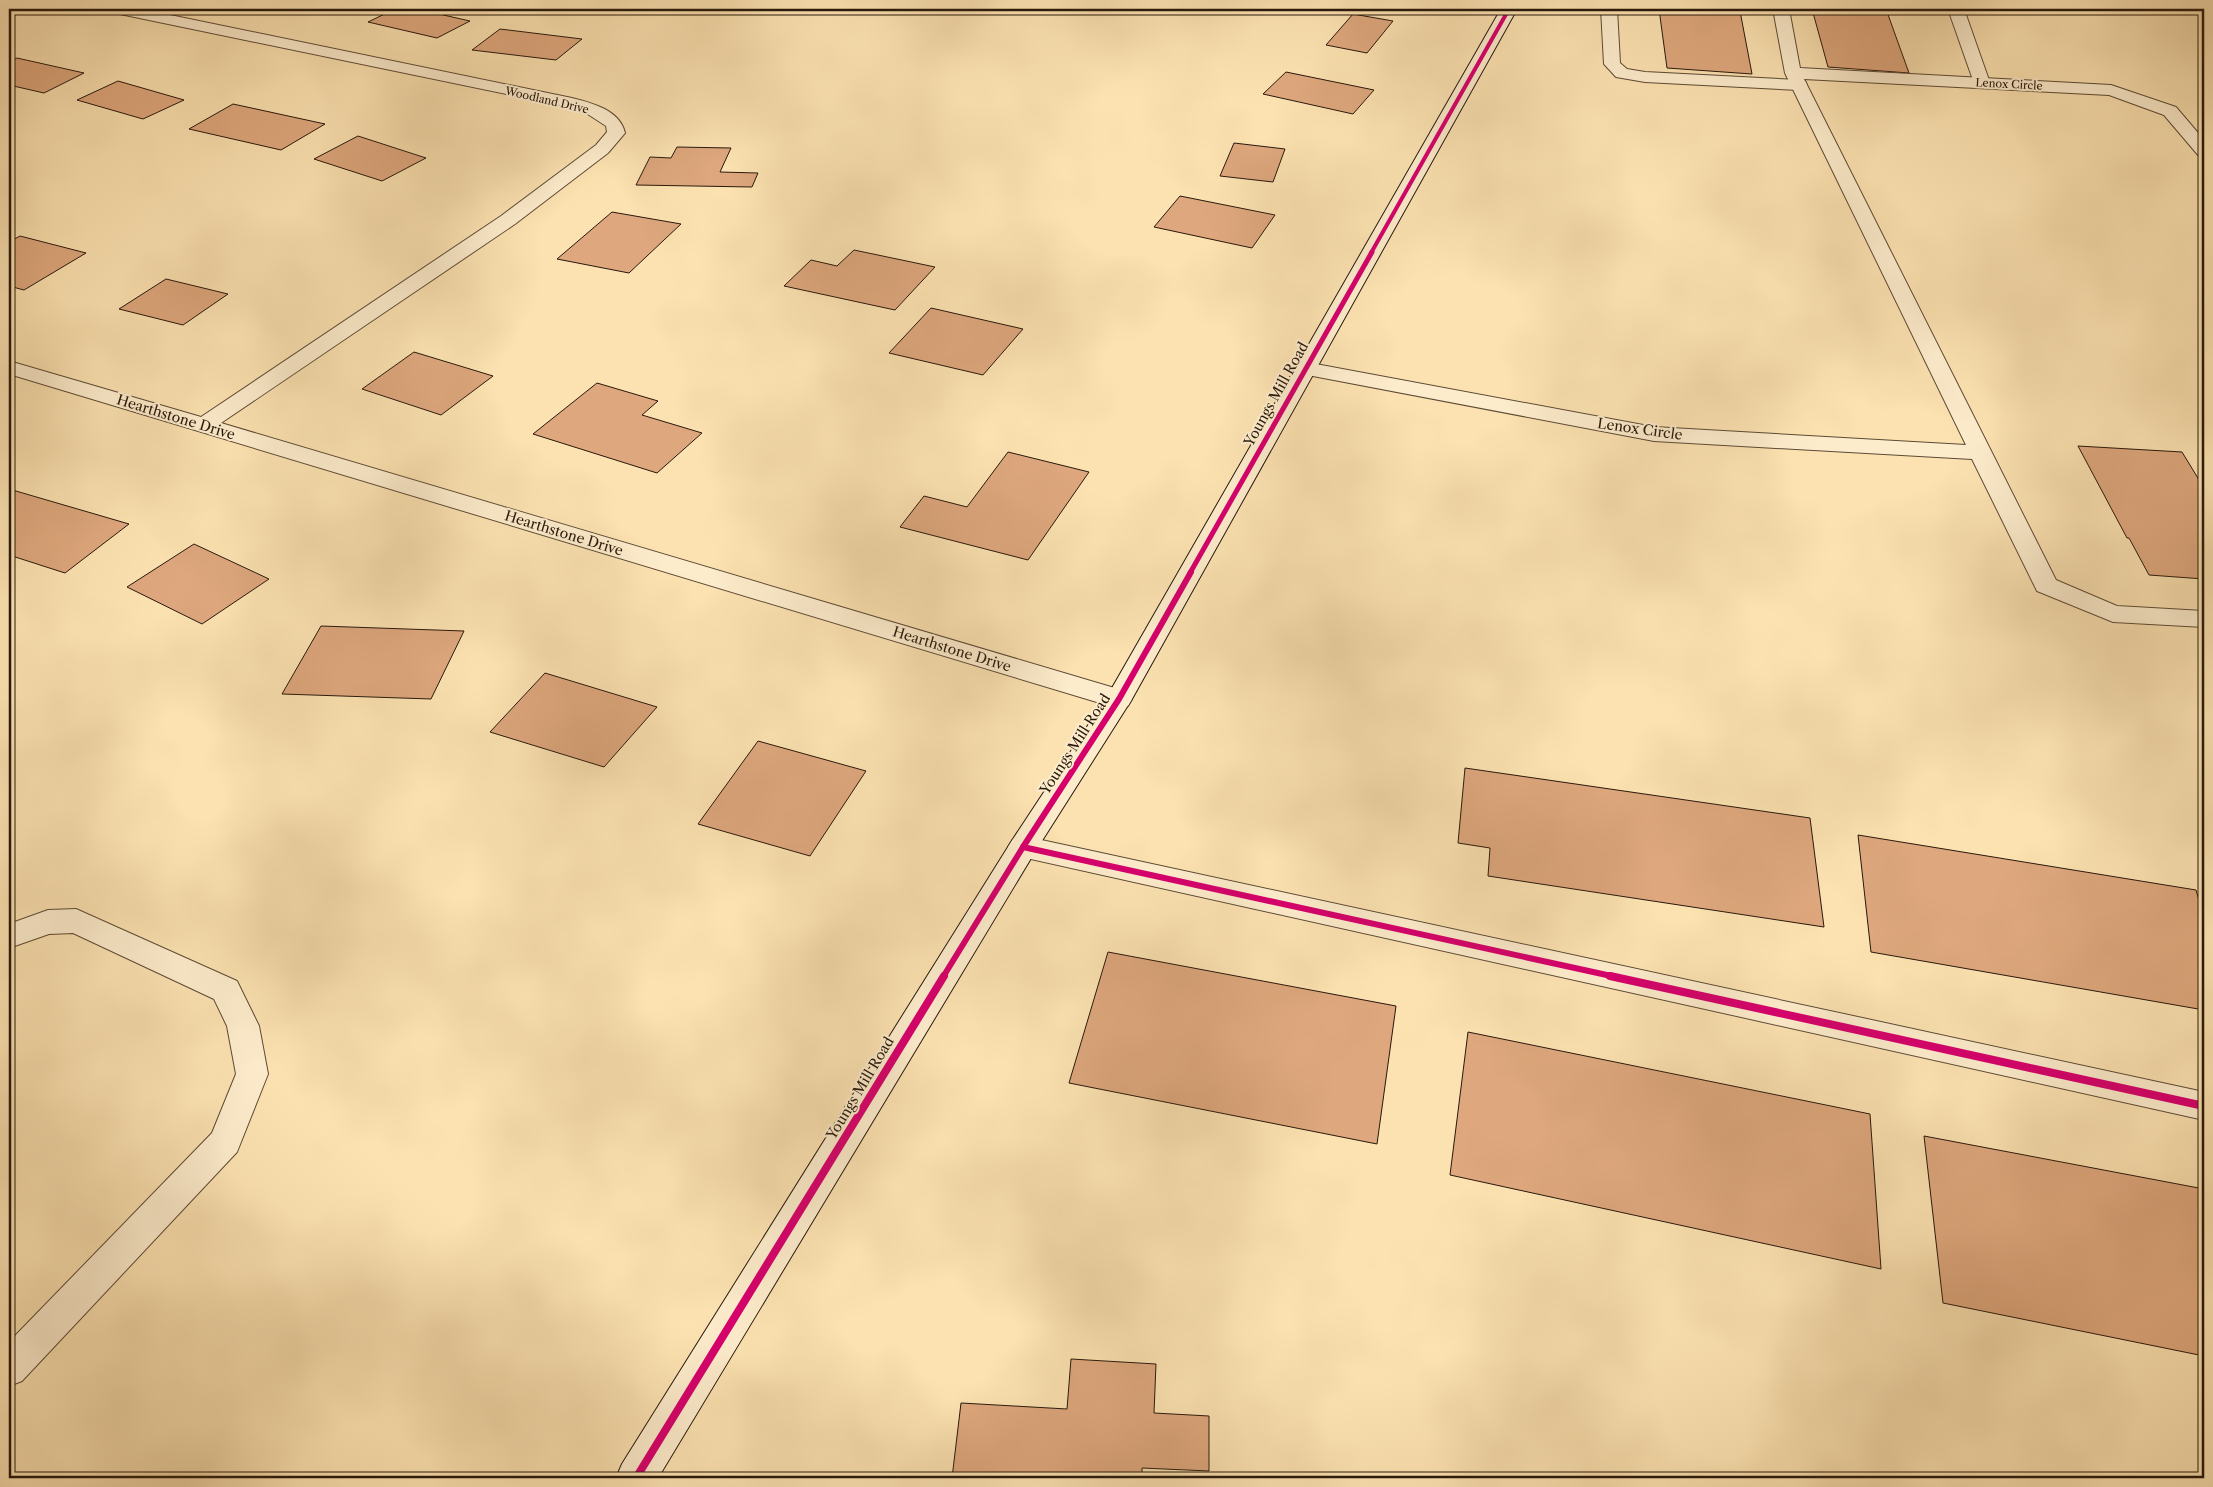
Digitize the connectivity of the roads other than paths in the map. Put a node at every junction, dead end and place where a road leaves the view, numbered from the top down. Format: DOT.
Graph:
graph roads {
  1 [pos="120,9"];
  2 [pos="1509,9"];
  3 [pos="1609,9"];
  4 [pos="1781,9"];
  5 [pos="1956,9"];
  6 [pos="1796,79"];
  7 [pos="1982,83"];
  8 [pos="2204,151"];
  9 [pos="9,367"];
  10 [pos="1305,368"];
  11 [pos="204,425"];
  12 [pos="1980,453"];
  13 [pos="2204,619"];
  14 [pos="1119,699"];
  15 [pos="1023,847"];
  16 [pos="9,936"];
  17 [pos="2204,1106"];
  18 [pos="9,1368"];
  19 [pos="636,1478"];
  1 -- 11 [label="street, Woodland Drive"];
  2 -- 10 [label="street, Youngs Mill Road"];
  3 -- 6 [label="street, Lenox Circle"];
  4 -- 6 [label="street"];
  5 -- 7 [label="street"];
  6 -- 7 [label="street, Lenox Circle"];
  6 -- 12 [label="street"];
  7 -- 8 [label="street, Lenox Circle"];
  9 -- 11 [label="street, Hearthstone Drive"];
  10 -- 12 [label="street, Lenox Circle"];
  10 -- 14 [label="street, Youngs Mill Road"];
  11 -- 14 [label="street, Hearthstone Drive"];
  12 -- 13 [label="street"];
  14 -- 15 [label="street, Youngs Mill Road"];
  15 -- 17 [label="street"];
  15 -- 19 [label="street, Youngs Mill Road"];
  16 -- 18 [label="street"];
}
